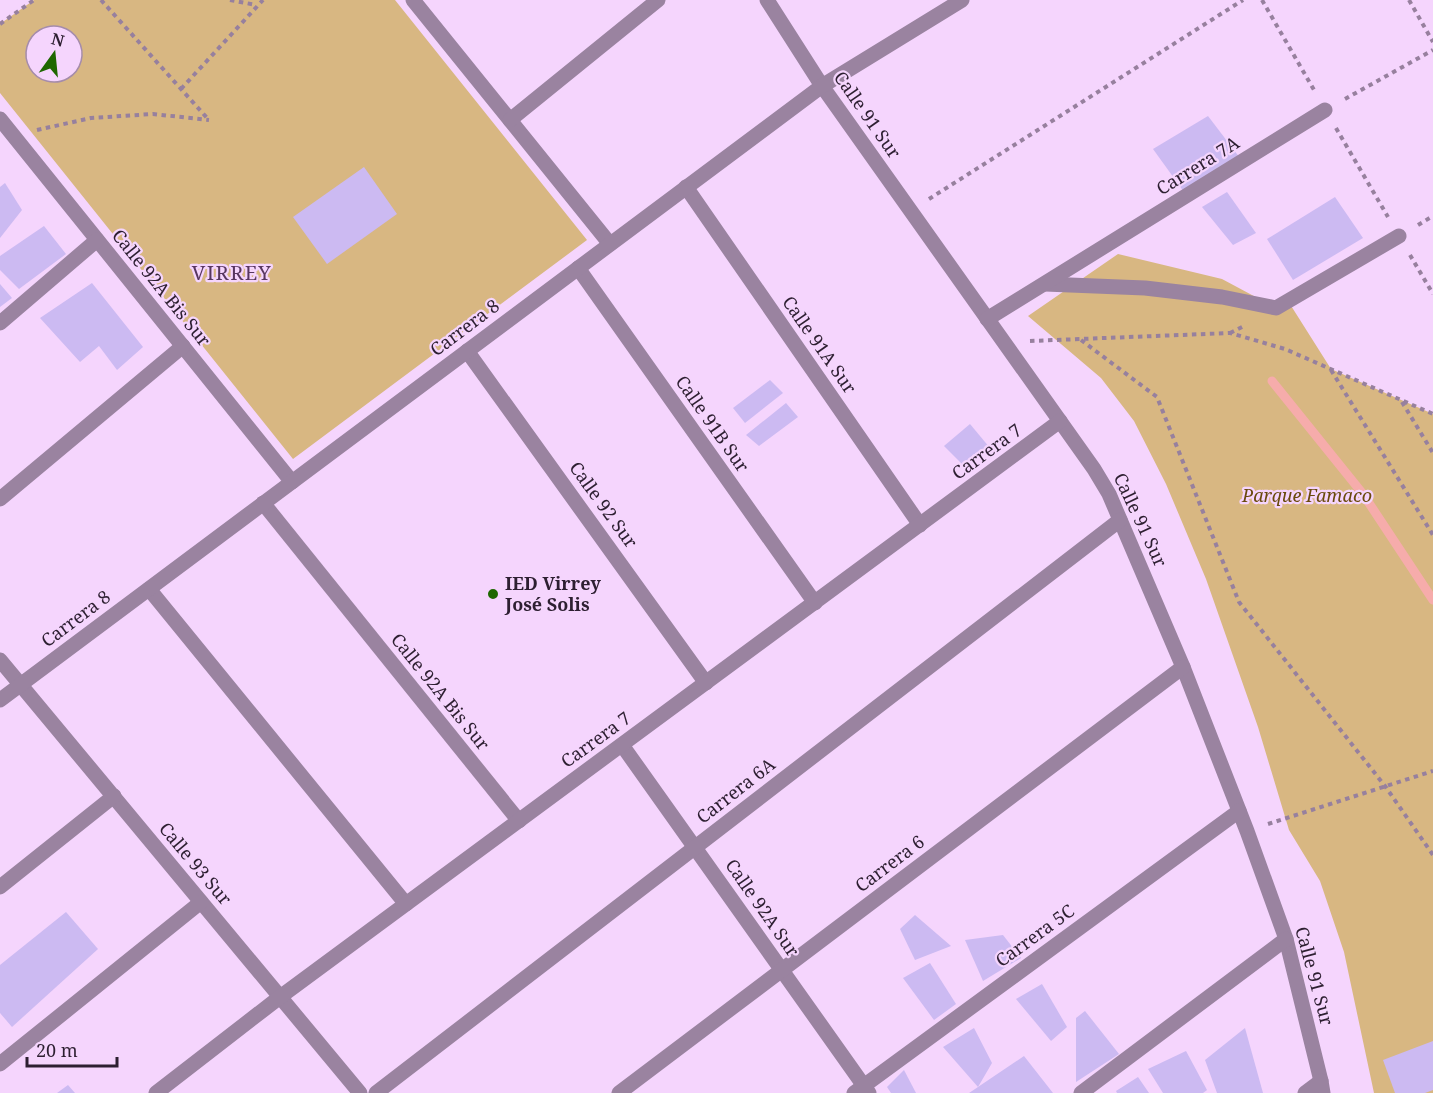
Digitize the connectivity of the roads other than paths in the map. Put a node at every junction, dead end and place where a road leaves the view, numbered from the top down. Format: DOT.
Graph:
graph roads {
  1 [pos="658,0"];
  2 [pos="767,0"];
  3 [pos="962,0"];
  4 [pos="417,1"];
  5 [pos="822,86"];
  6 [pos="1325,110"];
  7 [pos="510,120"];
  8 [pos="0,121"];
  9 [pos="686,187"];
  10 [pos="1399,236"];
  11 [pos="98,240"];
  12 [pos="610,244"];
  13 [pos="578,268"];
  14 [pos="1045,284"];
  15 [pos="987,319"];
  16 [pos="0,323"];
  17 [pos="183,346"];
  18 [pos="467,351"];
  19 [pos="1060,422"];
  20 [pos="292,482"];
  21 [pos="0,499"];
  22 [pos="264,503"];
  23 [pos="1120,520"];
  24 [pos="920,525"];
  25 [pos="149,589"];
  26 [pos="815,603"];
  27 [pos="0,660"];
  28 [pos="1183,666"];
  29 [pos="706,683"];
  30 [pos="21,685"];
  31 [pos="0,700"];
  32 [pos="622,745"];
  33 [pos="114,796"];
  34 [pos="1239,811"];
  35 [pos="519,821"];
  36 [pos="695,848"];
  37 [pos="0,887"];
  38 [pos="201,902"];
  39 [pos="406,904"];
  40 [pos="1286,939"];
  41 [pos="782,970"];
  42 [pos="280,997"];
  43 [pos="0,1064"];
  44 [pos="1322,1087"];
  45 [pos="862,1091"];
  46 [pos="156,1093"];
  47 [pos="360,1093"];
  48 [pos="376,1093"];
  49 [pos="619,1093"];
  50 [pos="1081,1093"];
  51 [pos="1305,1093"];
  1 -- 7 [label="street"];
  2 -- 5 [label="street, Calle 91 Sur"];
  3 -- 5 [label="street, Carrera 8"];
  4 -- 7 [label="street"];
  5 -- 9 [label="street, Carrera 8"];
  5 -- 15 [label="street, Calle 91 Sur"];
  6 -- 14 [label="street, Carrera 7A"];
  7 -- 12 [label="street"];
  8 -- 11 [label="street, Calle 92A Bis Sur"];
  9 -- 12 [label="street, Carrera 8"];
  9 -- 24 [label="street, Calle 91A Sur"];
  10 -- 14 [label="street"];
  11 -- 16 [label="street"];
  11 -- 17 [label="street, Calle 92A Bis Sur"];
  12 -- 13 [label="street, Carrera 8"];
  13 -- 18 [label="street, Carrera 8"];
  13 -- 26 [label="street, Calle 91B Sur"];
  14 -- 15 [label="street, Carrera 7A"];
  15 -- 19 [label="street, Calle 91 Sur"];
  17 -- 20 [label="street, Calle 92A Bis Sur"];
  17 -- 21 [label="street"];
  18 -- 20 [label="street, Carrera 8"];
  18 -- 29 [label="street, Calle 92 Sur"];
  19 -- 23 [label="street, Calle 91 Sur"];
  19 -- 24 [label="street, Carrera 7"];
  20 -- 22 [label="street, Carrera 8"];
  22 -- 25 [label="street, Carrera 8"];
  22 -- 35 [label="street, Calle 92A Bis Sur"];
  23 -- 28 [label="street, Calle 91 Sur"];
  23 -- 36 [label="street, Carrera 6A"];
  24 -- 26 [label="street, Carrera 7"];
  25 -- 30 [label="street, Carrera 8"];
  25 -- 39 [label="street"];
  26 -- 29 [label="street, Carrera 7"];
  27 -- 30 [label="street, Calle 93 Sur"];
  28 -- 34 [label="street, Calle 91 Sur"];
  28 -- 41 [label="street, Carrera 6"];
  29 -- 32 [label="street, Carrera 7"];
  30 -- 31 [label="street, Carrera 8"];
  30 -- 33 [label="street, Calle 93 Sur"];
  32 -- 35 [label="street, Carrera 7"];
  32 -- 36 [label="street, Calle 92A Sur"];
  33 -- 37 [label="street"];
  33 -- 38 [label="street, Calle 93 Sur"];
  34 -- 40 [label="street, Calle 91 Sur"];
  34 -- 45 [label="street, Carrera 5C"];
  35 -- 39 [label="street, Carrera 7"];
  36 -- 41 [label="street, Calle 92A Sur"];
  36 -- 48 [label="street, Carrera 6A"];
  38 -- 42 [label="street, Calle 93 Sur"];
  38 -- 43 [label="street"];
  39 -- 42 [label="street, Carrera 7"];
  40 -- 44 [label="street, Calle 91 Sur"];
  40 -- 50 [label="street"];
  41 -- 45 [label="street, Calle 92A Sur"];
  41 -- 49 [label="street, Carrera 6"];
  42 -- 46 [label="street, Carrera 7"];
  42 -- 47 [label="street, Calle 93 Sur"];
  44 -- 51 [label="street"];
}
